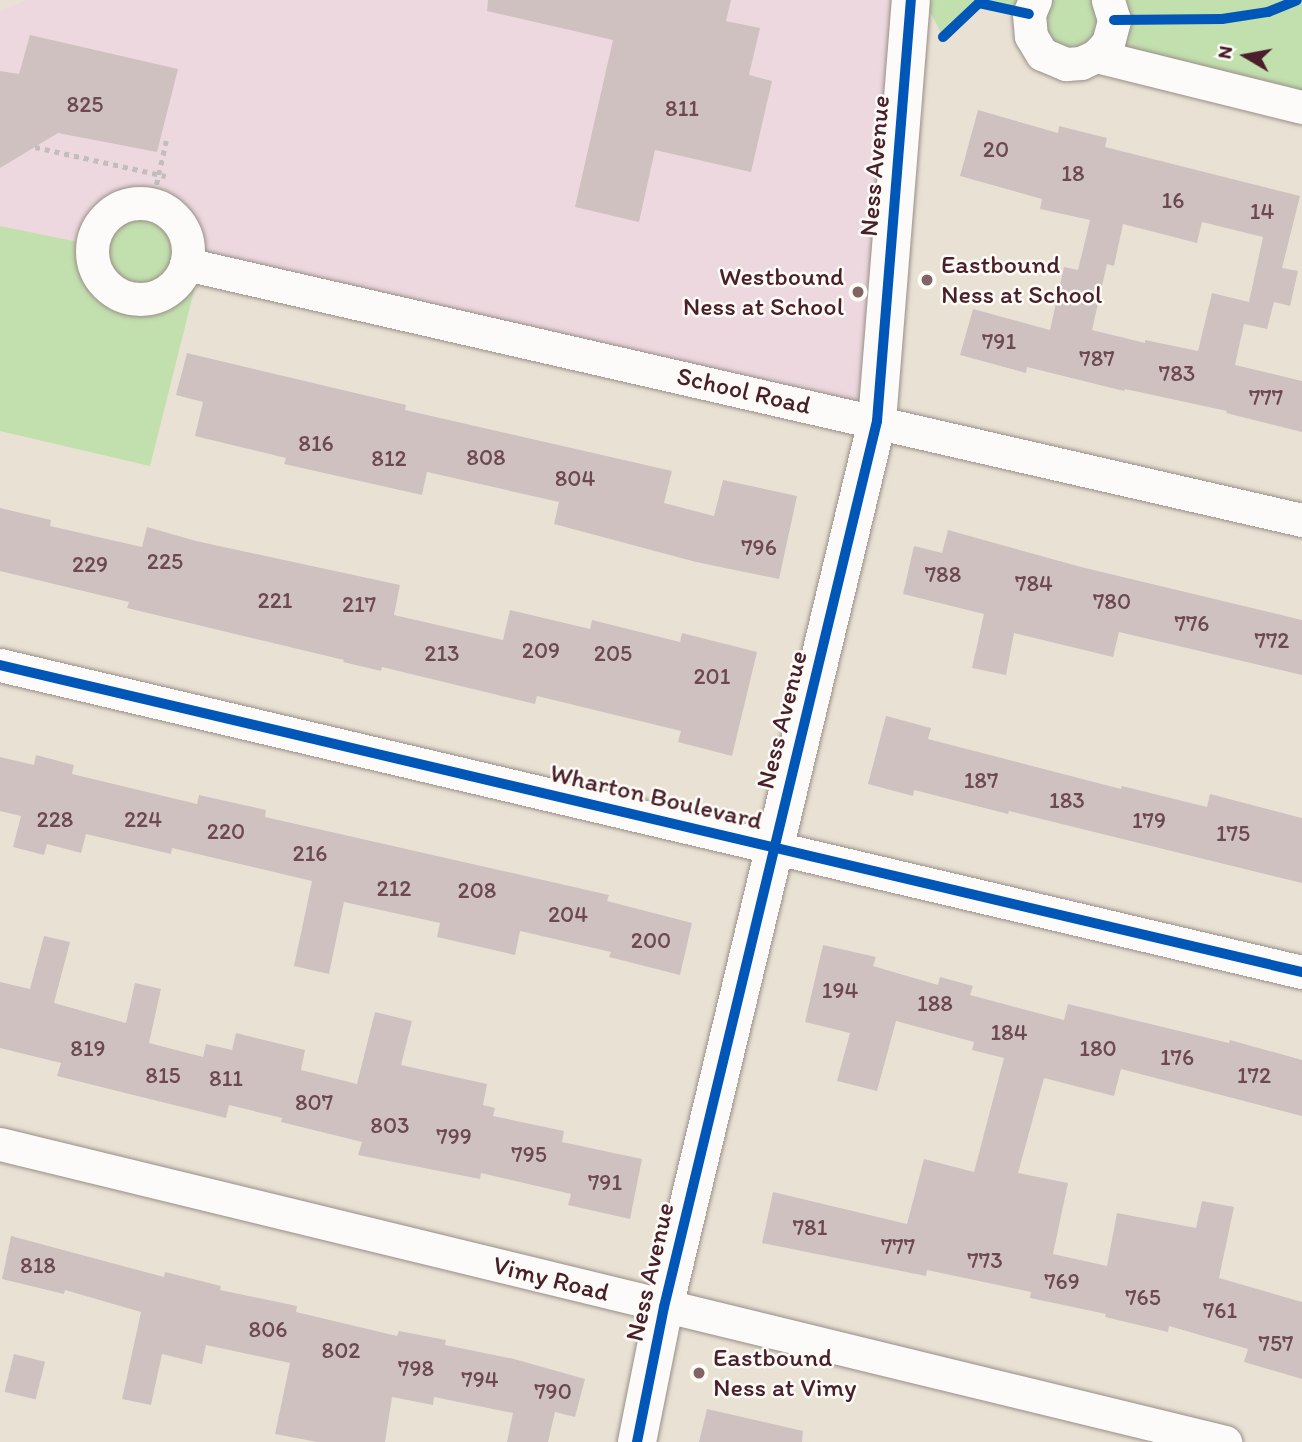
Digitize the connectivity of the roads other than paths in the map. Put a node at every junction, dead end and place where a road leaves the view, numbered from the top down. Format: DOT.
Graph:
graph roads {
  1 [pos="911,0"];
  2 [pos="1035,0"];
  3 [pos="1108,0"];
  4 [pos="1096,56"];
  5 [pos="1302,107"];
  6 [pos="186,264"];
  7 [pos="877,421"];
  8 [pos="1302,520"];
  9 [pos="0,665"];
  10 [pos="775,848"];
  11 [pos="1302,972"];
  12 [pos="0,1144"];
  13 [pos="664,1307"];
  14 [pos="637,1442"];
  15 [pos="1225,1442"];
  1 -- 7 [label="street, Ness Avenue"];
  2 -- 4 [label="street"];
  3 -- 4 [label="street"];
  4 -- 5 [label="street"];
  6 -- 6 [label="street"];
  6 -- 7 [label="street, School Road"];
  7 -- 8 [label="street, School Road"];
  7 -- 10 [label="street, Ness Avenue"];
  9 -- 10 [label="street, Wharton Boulevard"];
  10 -- 11 [label="street, Wharton Boulevard"];
  10 -- 13 [label="street, Ness Avenue"];
  12 -- 13 [label="street, Vimy Road"];
  13 -- 14 [label="street, Ness Avenue"];
  13 -- 15 [label="street, Vimy Road"];
}
